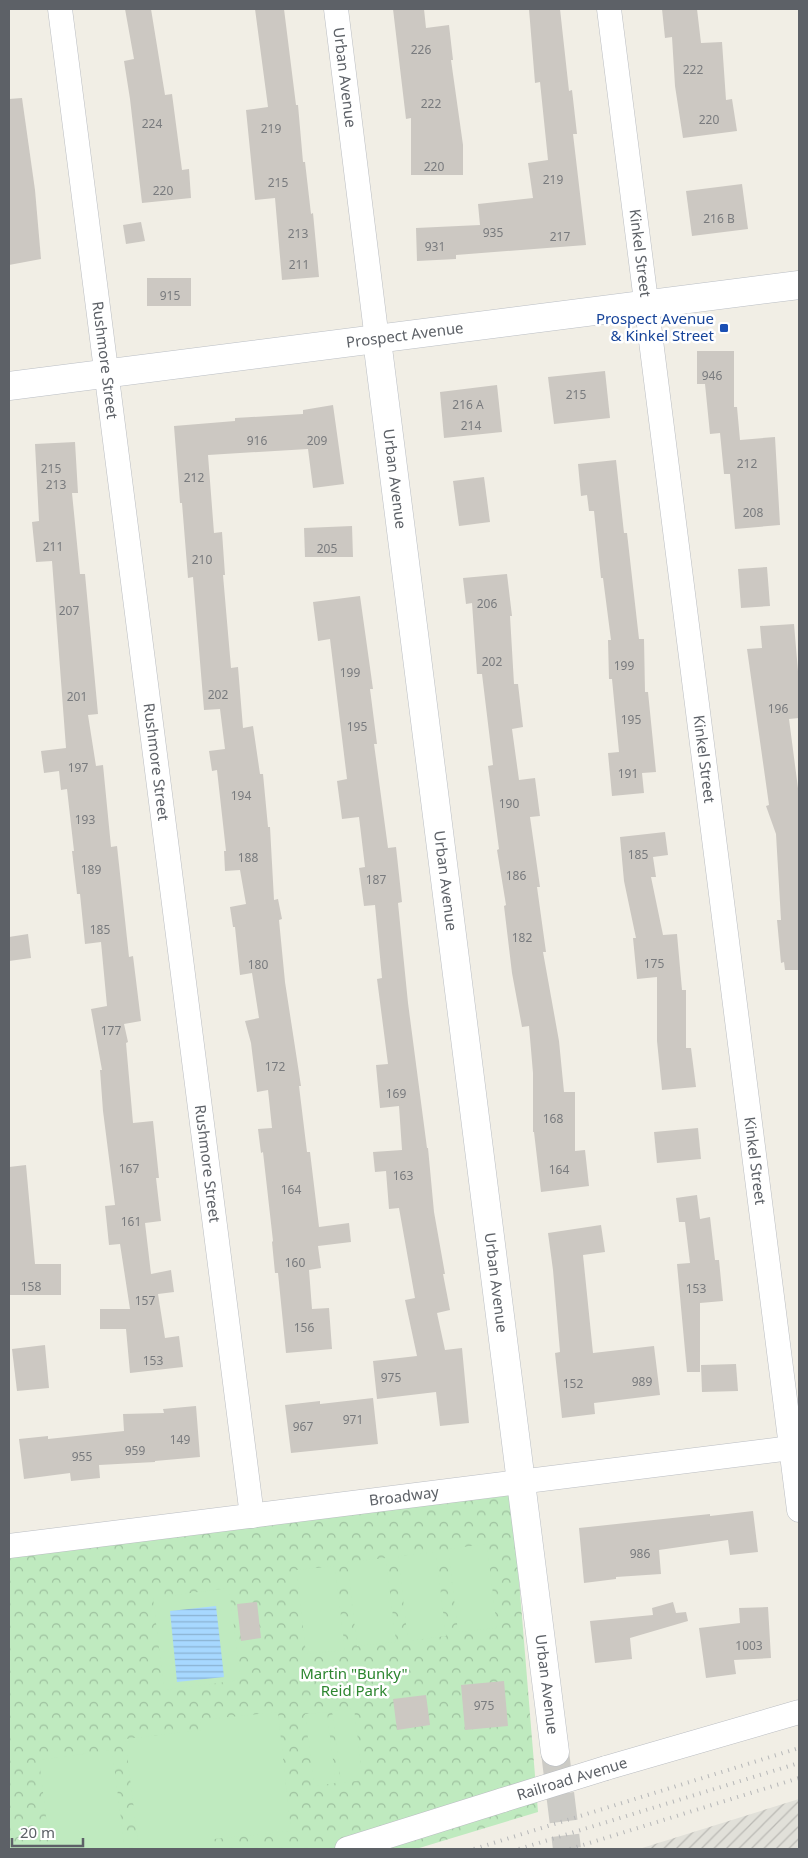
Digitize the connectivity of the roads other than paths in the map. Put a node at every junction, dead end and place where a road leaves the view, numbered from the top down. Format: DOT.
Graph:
graph roads {
  1 [pos="60,9"];
  2 [pos="336,9"];
  3 [pos="609,9"];
  4 [pos="799,285"];
  5 [pos="647,305"];
  6 [pos="377,340"];
  7 [pos="108,374"];
  8 [pos="9,386"];
  9 [pos="795,1448"];
  10 [pos="522,1482"];
  11 [pos="799,1510"];
  12 [pos="252,1516"];
  13 [pos="9,1546"];
  14 [pos="799,1712"];
  15 [pos="555,1752"];
  16 [pos="347,1849"];
  1 -- 7 [label="street, Rushmore Street"];
  2 -- 6 [label="street, Urban Avenue"];
  3 -- 5 [label="street, Kinkel Street"];
  4 -- 5 [label="street, Prospect Avenue"];
  5 -- 6 [label="street, Prospect Avenue"];
  5 -- 9 [label="street, Kinkel Street"];
  6 -- 7 [label="street, Prospect Avenue"];
  6 -- 10 [label="street, Urban Avenue"];
  7 -- 8 [label="street, Prospect Avenue"];
  7 -- 12 [label="street, Rushmore Street"];
  9 -- 10 [label="street, Broadway"];
  9 -- 11 [label="street, Kinkel Street"];
  10 -- 12 [label="street, Broadway"];
  10 -- 15 [label="street, Urban Avenue"];
  12 -- 13 [label="street, Broadway"];
  14 -- 16 [label="street, Railroad Avenue, bridge"];
}
